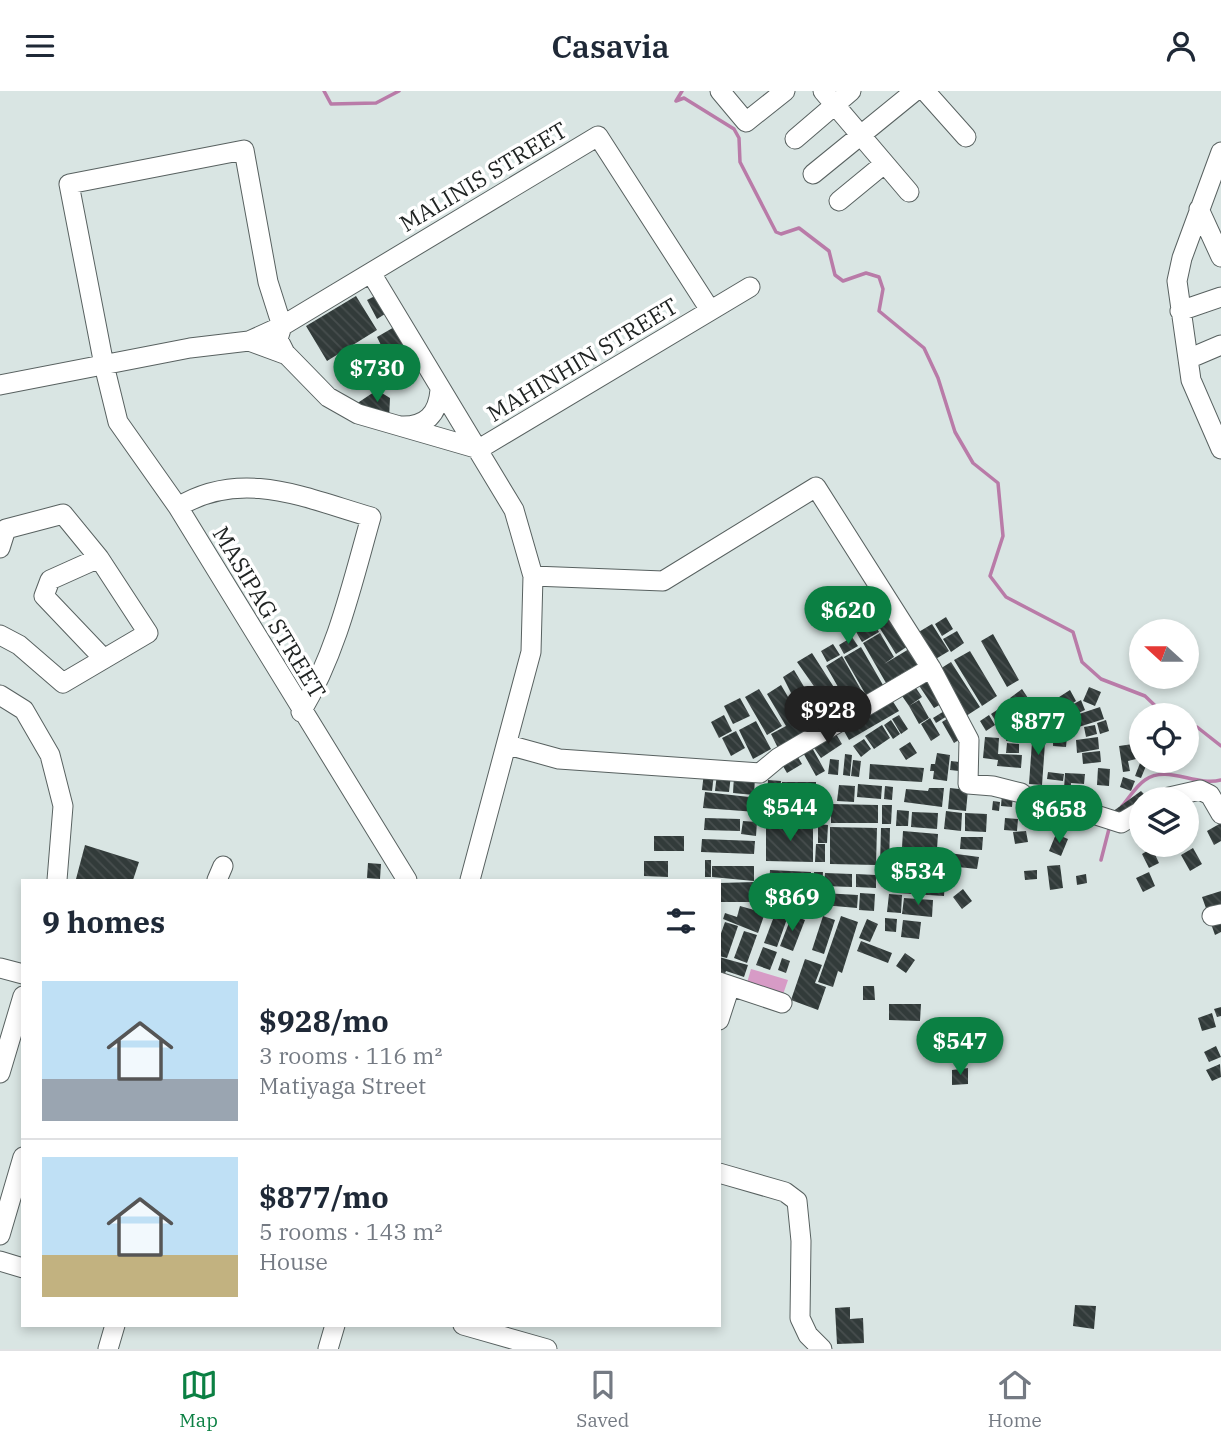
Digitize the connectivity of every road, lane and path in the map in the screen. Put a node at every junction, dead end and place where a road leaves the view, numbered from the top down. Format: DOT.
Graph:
graph roads {
  1 [pos="785,91"];
  2 [pos="851,91"];
  3 [pos="915,91"];
  4 [pos="925,91"];
  5 [pos="723,92"];
  6 [pos="829,98"];
  7 [pos="966,137"];
  8 [pos="861,138"];
  9 [pos="795,139"];
  10 [pos="1220,156"];
  11 [pos="884,164"];
  12 [pos="813,174"];
  13 [pos="909,192"];
  14 [pos="839,201"];
  15 [pos="1199,209"];
  16 [pos="1221,257"];
  17 [pos="371,273"];
  18 [pos="750,287"];
  19 [pos="1221,297"];
  20 [pos="710,310"];
  21 [pos="1180,311"];
  22 [pos="282,326"];
  23 [pos="249,341"];
  24 [pos="1221,346"];
  25 [pos="286,355"];
  26 [pos="1188,359"];
  27 [pos="104,365"];
  28 [pos="0,385"];
  29 [pos="440,390"];
  30 [pos="397,426"];
  31 [pos="479,449"];
  32 [pos="1221,449"];
  33 [pos="178,507"];
  34 [pos="0,548"];
  35 [pos="99,558"];
  36 [pos="533,576"];
  37 [pos="0,635"];
  38 [pos="103,658"];
  39 [pos="931,668"];
  40 [pos="0,695"];
  41 [pos="301,712"];
  42 [pos="508,745"];
  43 [pos="1199,790"];
  44 [pos="1221,814"];
  45 [pos="1129,815"];
  46 [pos="57,879"];
  47 [pos="406,879"];
  48 [pos="470,879"];
  49 [pos="0,968"];
  50 [pos="21,973"];
  51 [pos="725,984"];
  52 [pos="21,1003"];
  53 [pos="782,1003"];
  54 [pos="721,1008"];
  55 [pos="0,1073"];
  56 [pos="21,1160"];
  57 [pos="721,1174"];
  58 [pos="8,1176"];
  59 [pos="0,1235"];
  60 [pos="0,1261"];
  61 [pos="21,1267"];
  62 [pos="114,1327"];
  63 [pos="334,1327"];
  64 [pos="471,1327"];
  65 [pos="815,1342"];
  66 [pos="108,1349"];
  67 [pos="328,1349"];
  68 [pos="547,1349"];
  1 -- 5 [label="street"];
  2 -- 6 [label="street"];
  3 -- 8 [label="street"];
  4 -- 7 [label="street"];
  6 -- 8 [label="street"];
  6 -- 9 [label="street"];
  8 -- 11 [label="street"];
  8 -- 12 [label="street"];
  10 -- 15 [label="street"];
  11 -- 13 [label="street"];
  11 -- 14 [label="street"];
  15 -- 16 [label="street"];
  15 -- 21 [label="street"];
  17 -- 20 [label="street, MALINIS STREET"];
  17 -- 22 [label="street, MALINIS STREET"];
  17 -- 29 [label="street"];
  18 -- 20 [label="street, MAHINHIN STREET"];
  19 -- 21 [label="street"];
  20 -- 31 [label="street, MAHINHIN STREET"];
  21 -- 26 [label="street"];
  22 -- 23 [label="street, MALINIS STREET"];
  22 -- 25 [label="street"];
  22 -- 27 [label="street, MASIPAG STREET"];
  23 -- 25 [label="street"];
  23 -- 27 [label="street"];
  24 -- 26 [label="street"];
  25 -- 30 [label="street"];
  26 -- 32 [label="street"];
  27 -- 28 [label="street"];
  27 -- 33 [label="street, MASIPAG STREET"];
  29 -- 30 [label="street"];
  29 -- 31 [label="street"];
  30 -- 31 [label="street"];
  31 -- 36 [label="street"];
  33 -- 41 [label="street, MASIPAG STREET"];
  33 -- 41 [label="street"];
  34 -- 35 [label="street"];
  35 -- 38 [label="street"];
  35 -- 38 [label="street"];
  36 -- 39 [label="street"];
  36 -- 42 [label="street"];
  37 -- 38 [label="street"];
  39 -- 42 [label="street"];
  39 -- 45 [label="street"];
  40 -- 46 [label="street"];
  41 -- 47 [label="street, MASIPAG STREET"];
  42 -- 48 [label="street"];
  43 -- 44 [label="street"];
  49 -- 50 [label="street"];
  51 -- 53 [label="street"];
  51 -- 54 [label="street"];
  52 -- 55 [label="street"];
  56 -- 58 [label="street"];
  57 -- 65 [label="street"];
  58 -- 59 [label="street"];
  60 -- 61 [label="street"];
  62 -- 66 [label="street"];
  63 -- 67 [label="street"];
  64 -- 68 [label="street"];
}
